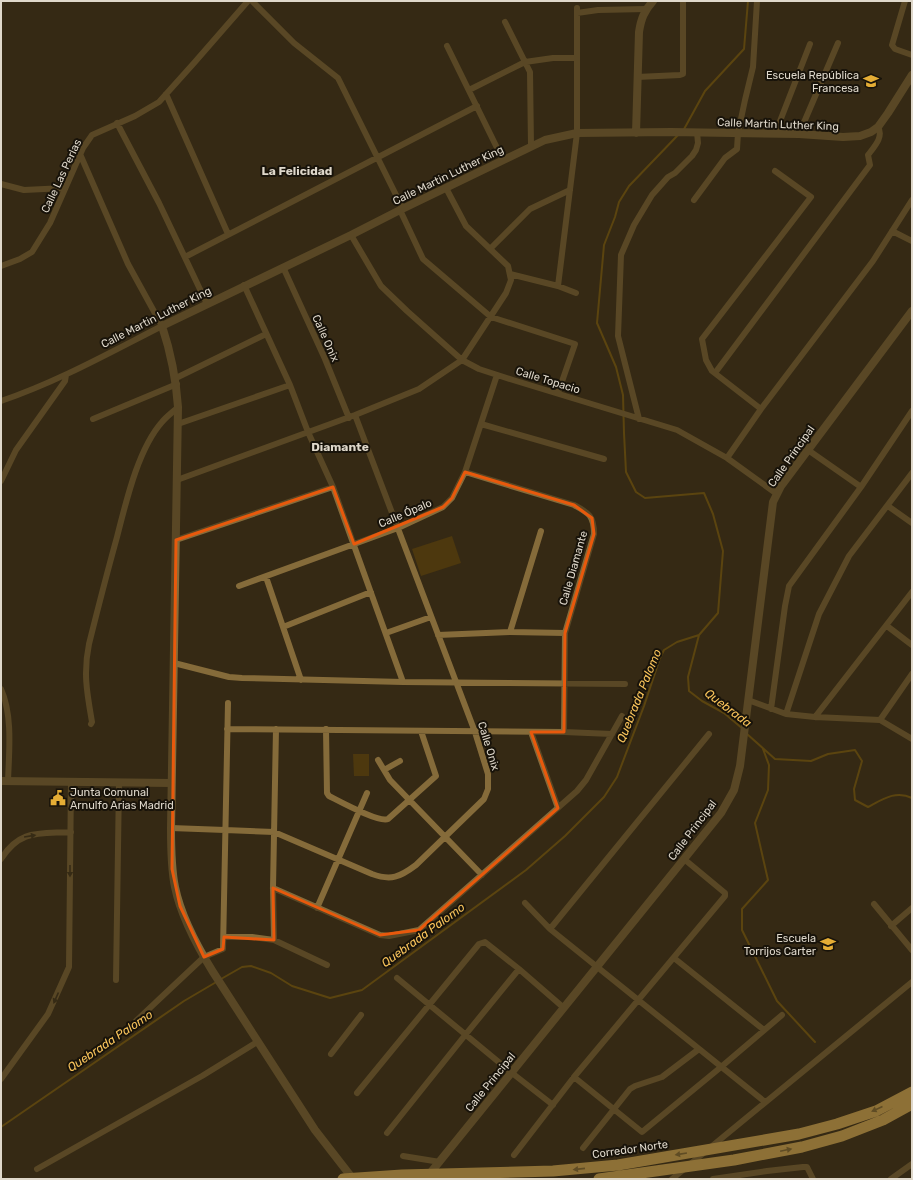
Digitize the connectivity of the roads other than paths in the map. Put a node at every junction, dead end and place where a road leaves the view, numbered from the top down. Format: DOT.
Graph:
graph roads {
  1 [pos="248,1"];
  2 [pos="252,1"];
  3 [pos="652,1"];
  4 [pos="683,1"];
  5 [pos="757,1"];
  6 [pos="905,1"];
  7 [pos="646,10"];
  8 [pos="505,22"];
  9 [pos="838,43"];
  10 [pos="810,44"];
  11 [pos="447,46"];
  12 [pos="912,55"];
  13 [pos="577,58"];
  14 [pos="525,62"];
  15 [pos="912,75"];
  16 [pos="637,77"];
  17 [pos="468,90"];
  18 [pos="166,94"];
  19 [pos="477,106"];
  20 [pos="117,123"];
  21 [pos="878,127"];
  22 [pos="694,132"];
  23 [pos="577,133"];
  24 [pos="636,133"];
  25 [pos="738,133"];
  26 [pos="775,134"];
  27 [pos="799,134"];
  28 [pos="531,146"];
  29 [pos="80,154"];
  30 [pos="378,157"];
  31 [pos="503,160"];
  32 [pos="775,171"];
  33 [pos="1,184"];
  34 [pos="65,188"];
  35 [pos="446,188"];
  36 [pos="570,190"];
  37 [pos="694,200"];
  38 [pos="912,200"];
  39 [pos="402,209"];
  40 [pos="892,231"];
  41 [pos="228,234"];
  42 [pos="352,235"];
  43 [pos="912,241"];
  44 [pos="490,249"];
  45 [pos="184,257"];
  46 [pos="1,266"];
  47 [pos="283,267"];
  48 [pos="510,274"];
  49 [pos="244,286"];
  50 [pos="558,286"];
  51 [pos="576,293"];
  52 [pos="207,304"];
  53 [pos="912,311"];
  54 [pos="491,317"];
  55 [pos="162,326"];
  56 [pos="266,334"];
  57 [pos="462,360"];
  58 [pos="715,373"];
  59 [pos="66,375"];
  60 [pos="497,375"];
  61 [pos="176,381"];
  62 [pos="290,385"];
  63 [pos="558,393"];
  64 [pos="1,401"];
  65 [pos="178,407"];
  66 [pos="761,409"];
  67 [pos="912,411"];
  68 [pos="355,415"];
  69 [pos="349,418"];
  70 [pos="93,419"];
  71 [pos="639,419"];
  72 [pos="178,424"];
  73 [pos="481,424"];
  74 [pos="308,432"];
  75 [pos="808,450"];
  76 [pos="604,458"];
  77 [pos="727,458"];
  78 [pos="465,472"];
  79 [pos="912,473"];
  80 [pos="176,480"];
  81 [pos="1,481"];
  82 [pos="333,487"];
  83 [pos="861,487"];
  84 [pos="777,494"];
  85 [pos="888,506"];
  86 [pos="912,523"];
  87 [pos="398,528"];
  88 [pos="541,532"];
  89 [pos="176,540"];
  90 [pos="354,544"];
  91 [pos="266,577"];
  92 [pos="239,586"];
  93 [pos="371,592"];
  94 [pos="912,592"];
  95 [pos="431,617"];
  96 [pos="887,626"];
  97 [pos="283,627"];
  98 [pos="510,632"];
  99 [pos="386,633"];
  100 [pos="565,633"];
  101 [pos="438,635"];
  102 [pos="912,646"];
  103 [pos="174,663"];
  104 [pos="912,674"];
  105 [pos="302,680"];
  106 [pos="403,682"];
  107 [pos="456,682"];
  108 [pos="564,683"];
  109 [pos="625,684"];
  110 [pos="1,689"];
  111 [pos="748,700"];
  112 [pos="228,703"];
  113 [pos="771,709"];
  114 [pos="786,714"];
  115 [pos="622,716"];
  116 [pos="815,717"];
  117 [pos="880,720"];
  118 [pos="91,724"];
  119 [pos="227,729"];
  120 [pos="326,729"];
  121 [pos="276,730"];
  122 [pos="422,731"];
  123 [pos="475,732"];
  124 [pos="531,732"];
  125 [pos="564,732"];
  126 [pos="612,734"];
  127 [pos="709,734"];
  128 [pos="912,739"];
  129 [pos="378,760"];
  130 [pos="400,762"];
  131 [pos="384,770"];
  132 [pos="5,781"];
  133 [pos="71,781"];
  134 [pos="119,782"];
  135 [pos="171,783"];
  136 [pos="367,793"];
  137 [pos="410,800"];
  138 [pos="558,808"];
  139 [pos="360,811"];
  140 [pos="170,828"];
  141 [pos="225,830"];
  142 [pos="70,832"];
  143 [pos="274,832"];
  144 [pos="445,837"];
  145 [pos="1,859"];
  146 [pos="684,859"];
  147 [pos="337,860"];
  148 [pos="482,875"];
  149 [pos="273,888"];
  150 [pos="525,903"];
  151 [pos="874,904"];
  152 [pos="317,908"];
  153 [pos="912,908"];
  154 [pos="891,926"];
  155 [pos="550,929"];
  156 [pos="224,936"];
  157 [pos="274,940"];
  158 [pos="912,950"];
  159 [pos="204,957"];
  160 [pos="674,958"];
  161 [pos="326,964"];
  162 [pos="598,967"];
  163 [pos="520,969"];
  164 [pos="397,978"];
  165 [pos="116,980"];
  166 [pos="912,982"];
  167 [pos="638,1000"];
  168 [pos="429,1004"];
  169 [pos="564,1008"];
  170 [pos="361,1015"];
  171 [pos="782,1016"];
  172 [pos="136,1021"];
  173 [pos="764,1030"];
  174 [pos="466,1034"];
  175 [pos="257,1042"];
  176 [pos="699,1049"];
  177 [pos="331,1054"];
  178 [pos="721,1067"];
  179 [pos="512,1073"];
  180 [pos="574,1078"];
  181 [pos="1,1079"];
  182 [pos="912,1092"];
  183 [pos="357,1093"];
  184 [pos="765,1102"];
  185 [pos="912,1104"];
  186 [pos="553,1105"];
  187 [pos="614,1110"];
  188 [pos="387,1133"];
  189 [pos="583,1148"];
  190 [pos="514,1155"];
  191 [pos="403,1156"];
  192 [pos="440,1162"];
  193 [pos="734,1163"];
  194 [pos="912,1164"];
  195 [pos="37,1169"];
  196 [pos="343,1179"];
  197 [pos="353,1179"];
  198 [pos="425,1179"];
  199 [pos="599,1179"];
  200 [pos="653,1179"];
  201 [pos="672,1179"];
  202 [pos="713,1179"];
  203 [pos="814,1179"];
  204 [pos="891,1179"];
  1 -- 18 [label="street, Calle Las Perlas"];
  2 -- 30 [label="street"];
  3 -- 7 [label="street"];
  4 -- 16 [label="street"];
  5 -- 25 [label="street"];
  6 -- 12 [label="street"];
  7 -- 13 [label="street"];
  7 -- 16 [label="street"];
  8 -- 14 [label="street"];
  9 -- 27 [label="street"];
  10 -- 26 [label="street"];
  11 -- 17 [label="street"];
  13 -- 14 [label="street"];
  13 -- 23 [label="street"];
  14 -- 17 [label="street"];
  14 -- 28 [label="street"];
  15 -- 21 [label="street, Calle Martin Luther King"];
  16 -- 24 [label="street"];
  17 -- 19 [label="street"];
  18 -- 20 [label="street, Calle Las Perlas"];
  18 -- 41 [label="street"];
  19 -- 30 [label="street"];
  19 -- 31 [label="street"];
  20 -- 29 [label="street, Calle Las Perlas"];
  20 -- 45 [label="street"];
  21 -- 27 [label="street, Calle Martin Luther King"];
  21 -- 58 [label="street"];
  22 -- 24 [label="street, Calle Martin Luther King"];
  22 -- 25 [label="street, Calle Martin Luther King"];
  22 -- 71 [label="street"];
  23 -- 24 [label="street, Calle Martin Luther King"];
  23 -- 28 [label="street, Calle Martin Luther King"];
  23 -- 36 [label="street"];
  25 -- 26 [label="street, Calle Martin Luther King"];
  25 -- 37 [label="street"];
  26 -- 27 [label="street, Calle Martin Luther King"];
  28 -- 31 [label="street, Calle Martin Luther King"];
  29 -- 34 [label="street, Calle Las Perlas"];
  29 -- 55 [label="street"];
  30 -- 39 [label="street"];
  30 -- 41 [label="street"];
  31 -- 35 [label="street, Calle Martin Luther King"];
  32 -- 58 [label="street"];
  33 -- 34 [label="street"];
  34 -- 46 [label="street, Calle Las Perlas"];
  35 -- 39 [label="street, Calle Martin Luther King"];
  35 -- 44 [label="street"];
  36 -- 44 [label="street"];
  36 -- 50 [label="street"];
  38 -- 40 [label="street"];
  39 -- 42 [label="street, Calle Martin Luther King"];
  39 -- 54 [label="street"];
  40 -- 43 [label="street"];
  40 -- 66 [label="street"];
  41 -- 45 [label="street"];
  42 -- 47 [label="street, Calle Martin Luther King"];
  42 -- 57 [label="street, Calle Topacio"];
  44 -- 48 [label="street"];
  45 -- 52 [label="street"];
  47 -- 49 [label="street, Calle Martin Luther King"];
  47 -- 69 [label="street, Calle Onix"];
  48 -- 50 [label="street"];
  48 -- 54 [label="street"];
  49 -- 52 [label="street, Calle Martin Luther King"];
  49 -- 56 [label="street"];
  50 -- 51 [label="street"];
  52 -- 55 [label="street, Calle Martin Luther King"];
  53 -- 75 [label="street, Calle Principal"];
  54 -- 57 [label="street"];
  54 -- 63 [label="street"];
  55 -- 59 [label="street, Calle Martin Luther King"];
  55 -- 61 [label="street"];
  56 -- 61 [label="street"];
  56 -- 62 [label="street"];
  57 -- 60 [label="street, Calle Topacio"];
  57 -- 68 [label="street"];
  58 -- 66 [label="street"];
  59 -- 64 [label="street, Calle Martin Luther King"];
  59 -- 81 [label="street"];
  60 -- 63 [label="street, Calle Topacio"];
  60 -- 73 [label="street, Calle Ópalo"];
  61 -- 65 [label="street"];
  61 -- 70 [label="street"];
  62 -- 72 [label="street"];
  62 -- 74 [label="street"];
  63 -- 71 [label="street, Calle Topacio"];
  65 -- 72 [label="street"];
  65 -- 118 [label="street"];
  66 -- 77 [label="street"];
  67 -- 83 [label="street"];
  68 -- 69 [label="street"];
  68 -- 87 [label="street, Calle Onix"];
  69 -- 74 [label="street"];
  71 -- 77 [label="street, Calle Topacio"];
  72 -- 80 [label="street"];
  73 -- 76 [label="street"];
  73 -- 78 [label="street, Calle Ópalo"];
  74 -- 80 [label="street"];
  74 -- 82 [label="street"];
  75 -- 83 [label="street"];
  75 -- 84 [label="street, Calle Principal"];
  77 -- 84 [label="street, Calle Topacio"];
  78 -- 87 [label="street, Calle Ópalo"];
  78 -- 100 [label="street, Calle Diamante"];
  79 -- 85 [label="street"];
  80 -- 89 [label="street"];
  82 -- 89 [label="street"];
  82 -- 90 [label="street"];
  83 -- 113 [label="street"];
  84 -- 111 [label="street, Calle Principal"];
  85 -- 86 [label="street"];
  85 -- 114 [label="street"];
  87 -- 90 [label="street, Calle Ópalo"];
  87 -- 95 [label="street, Calle Onix"];
  88 -- 98 [label="street"];
  89 -- 103 [label="street"];
  90 -- 91 [label="street, Calle Ópalo"];
  90 -- 93 [label="street"];
  91 -- 92 [label="street, Calle Ópalo"];
  91 -- 97 [label="street"];
  93 -- 97 [label="street"];
  93 -- 99 [label="street"];
  94 -- 96 [label="street"];
  95 -- 99 [label="street"];
  95 -- 101 [label="street, Calle Onix"];
  96 -- 102 [label="street"];
  96 -- 116 [label="street"];
  97 -- 105 [label="street"];
  98 -- 100 [label="street"];
  98 -- 101 [label="street"];
  99 -- 106 [label="street"];
  100 -- 108 [label="street, Calle Diamante"];
  101 -- 107 [label="street, Calle Onix"];
  103 -- 105 [label="street"];
  103 -- 135 [label="street"];
  104 -- 117 [label="street"];
  105 -- 106 [label="street"];
  106 -- 107 [label="street"];
  107 -- 108 [label="street"];
  107 -- 123 [label="street, Calle Onix"];
  108 -- 109 [label="street"];
  108 -- 125 [label="street, Calle Diamante"];
  110 -- 132 [label="street"];
  111 -- 113 [label="street"];
  111 -- 146 [label="street, Calle Principal"];
  112 -- 119 [label="street"];
  113 -- 114 [label="street"];
  114 -- 116 [label="street"];
  115 -- 126 [label="street"];
  116 -- 117 [label="street"];
  117 -- 128 [label="street"];
  119 -- 121 [label="street"];
  119 -- 141 [label="street"];
  120 -- 121 [label="street"];
  120 -- 122 [label="street"];
  120 -- 139 [label="street"];
  121 -- 143 [label="street"];
  122 -- 123 [label="street"];
  122 -- 137 [label="street"];
  123 -- 124 [label="street"];
  123 -- 144 [label="street, Calle Onix"];
  124 -- 125 [label="street"];
  124 -- 138 [label="street"];
  125 -- 126 [label="street"];
  126 -- 138 [label="street"];
  127 -- 155 [label="street"];
  129 -- 131 [label="street"];
  130 -- 131 [label="street"];
  131 -- 137 [label="street"];
  132 -- 133 [label="street"];
  133 -- 134 [label="street"];
  133 -- 142 [label="street"];
  134 -- 135 [label="street"];
  134 -- 165 [label="street"];
  135 -- 140 [label="street"];
  136 -- 139 [label="street"];
  137 -- 139 [label="street"];
  137 -- 144 [label="street"];
  138 -- 148 [label="street"];
  139 -- 147 [label="street"];
  140 -- 141 [label="street, Calle Onix"];
  140 -- 159 [label="street"];
  141 -- 143 [label="street, Calle Onix"];
  141 -- 156 [label="street"];
  145 -- 142 [label="street, one-way"];
  142 -- 181 [label="street, one-way"];
  143 -- 147 [label="street, Calle Onix"];
  143 -- 149 [label="street"];
  144 -- 147 [label="street, Calle Onix"];
  144 -- 148 [label="street"];
  146 -- 160 [label="street"];
  146 -- 162 [label="street, Calle Principal"];
  147 -- 152 [label="street"];
  148 -- 152 [label="street"];
  149 -- 152 [label="street"];
  149 -- 157 [label="street"];
  150 -- 155 [label="street"];
  151 -- 154 [label="street"];
  153 -- 154 [label="street"];
  154 -- 158 [label="street"];
  155 -- 162 [label="street"];
  156 -- 157 [label="street"];
  156 -- 159 [label="street"];
  157 -- 161 [label="street"];
  159 -- 172 [label="street"];
  159 -- 175 [label="street"];
  160 -- 167 [label="street"];
  160 -- 173 [label="street"];
  162 -- 167 [label="street"];
  162 -- 169 [label="street, Calle Principal"];
  163 -- 168 [label="street"];
  163 -- 169 [label="street"];
  163 -- 174 [label="street"];
  164 -- 168 [label="street"];
  166 -- 184 [label="street"];
  167 -- 176 [label="street"];
  167 -- 180 [label="street"];
  168 -- 174 [label="street"];
  168 -- 183 [label="street"];
  169 -- 179 [label="street, Calle Principal"];
  170 -- 177 [label="street"];
  171 -- 173 [label="street"];
  173 -- 178 [label="street"];
  174 -- 179 [label="street"];
  174 -- 188 [label="street"];
  175 -- 195 [label="street"];
  175 -- 197 [label="street"];
  176 -- 178 [label="street"];
  176 -- 187 [label="street"];
  178 -- 184 [label="street"];
  178 -- 187 [label="street"];
  179 -- 186 [label="street"];
  179 -- 192 [label="street, Calle Principal"];
  180 -- 186 [label="street"];
  180 -- 187 [label="street"];
  182 -- 196 [label="highway, Corredor Norte, one-way"];
  184 -- 201 [label="street"];
  193 -- 185 [label="highway, one-way"];
  186 -- 190 [label="street"];
  187 -- 189 [label="street"];
  191 -- 192 [label="street"];
  192 -- 198 [label="street, Calle Principal"];
  193 -- 199 [label="highway"];
  193 -- 200 [label="highway"];
  194 -- 204 [label="street"];
  202 -- 203 [label="street"];
}
